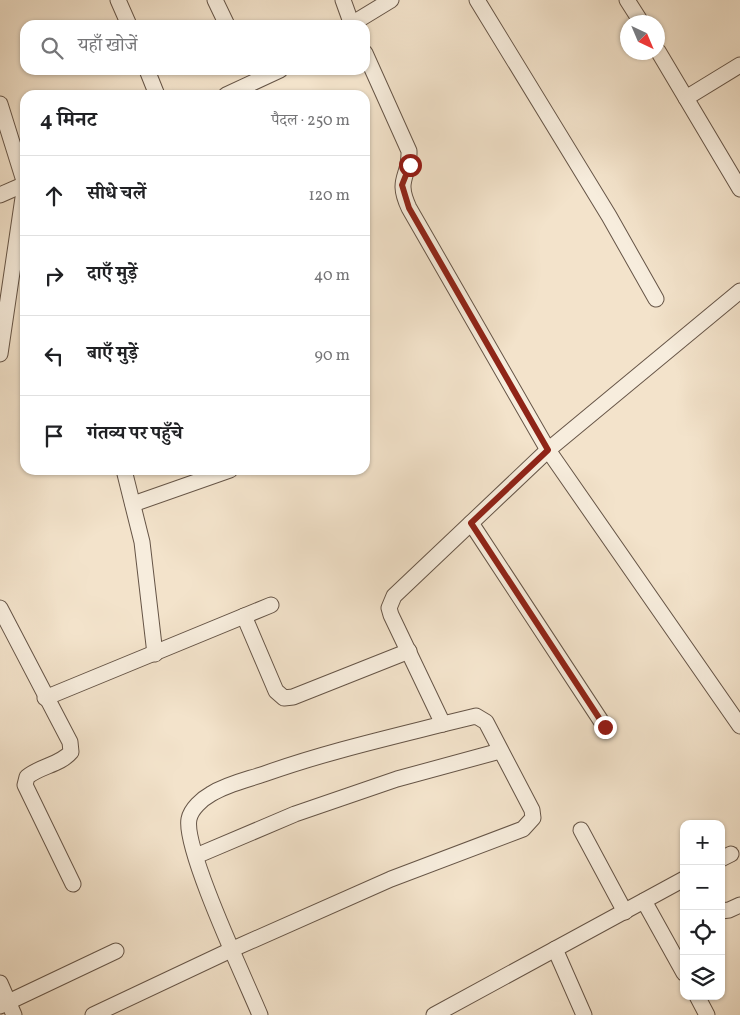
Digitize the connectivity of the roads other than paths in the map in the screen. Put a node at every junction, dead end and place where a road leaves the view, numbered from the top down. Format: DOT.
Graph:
graph roads {
  1 [pos="118,0"];
  2 [pos="215,0"];
  3 [pos="344,0"];
  4 [pos="391,0"];
  5 [pos="477,0"];
  6 [pos="627,0"];
  7 [pos="636,15"];
  8 [pos="127,20"];
  9 [pos="225,20"];
  10 [pos="350,20"];
  11 [pos="358,20"];
  12 [pos="663,60"];
  13 [pos="370,64"];
  14 [pos="740,65"];
  15 [pos="149,75"];
  16 [pos="251,76"];
  17 [pos="155,90"];
  18 [pos="233,90"];
  19 [pos="686,98"];
  20 [pos="0,104"];
  21 [pos="20,168"];
  22 [pos="20,186"];
  23 [pos="740,189"];
  24 [pos="0,195"];
  25 [pos="20,218"];
  26 [pos="740,291"];
  27 [pos="656,299"];
  28 [pos="0,354"];
  29 [pos="548,450"];
  30 [pos="125,475"];
  31 [pos="216,475"];
  32 [pos="134,504"];
  33 [pos="471,523"];
  34 [pos="271,605"];
  35 [pos="0,608"];
  36 [pos="244,616"];
  37 [pos="408,651"];
  38 [pos="155,654"];
  39 [pos="45,698"];
  40 [pos="443,724"];
  41 [pos="740,726"];
  42 [pos="605,727"];
  43 [pos="500,751"];
  44 [pos="581,830"];
  45 [pos="196,856"];
  46 [pos="680,882"];
  47 [pos="73,884"];
  48 [pos="644,901"];
  49 [pos="740,905"];
  50 [pos="725,911"];
  51 [pos="624,912"];
  52 [pos="233,949"];
  53 [pos="556,949"];
  54 [pos="116,951"];
  55 [pos="680,966"];
  56 [pos="0,983"];
  57 [pos="698,1000"];
  58 [pos="7,1008"];
  59 [pos="93,1015"];
  60 [pos="260,1015"];
  61 [pos="434,1015"];
  62 [pos="584,1015"];
  63 [pos="707,1015"];
  1 -- 8 [label="street"];
  2 -- 9 [label="street"];
  3 -- 10 [label="street"];
  4 -- 11 [label="street"];
  5 -- 27 [label="street"];
  6 -- 7 [label="street"];
  12 -- 19 [label="street"];
  13 -- 29 [label="street"];
  14 -- 19 [label="street"];
  15 -- 17 [label="street"];
  16 -- 18 [label="street"];
  19 -- 23 [label="street"];
  20 -- 21 [label="street"];
  22 -- 24 [label="street"];
  25 -- 28 [label="street"];
  26 -- 29 [label="street"];
  29 -- 33 [label="street"];
  29 -- 41 [label="street"];
  30 -- 32 [label="street"];
  31 -- 32 [label="street"];
  32 -- 38 [label="street"];
  33 -- 37 [label="street"];
  33 -- 42 [label="street"];
  34 -- 36 [label="street"];
  35 -- 39 [label="street"];
  36 -- 37 [label="street"];
  36 -- 38 [label="street"];
  37 -- 40 [label="street"];
  38 -- 39 [label="street"];
  39 -- 47 [label="street"];
  40 -- 43 [label="street"];
  40 -- 45 [label="street"];
  43 -- 45 [label="street"];
  43 -- 52 [label="street"];
  44 -- 51 [label="street"];
  45 -- 52 [label="street"];
  46 -- 48 [label="street"];
  48 -- 51 [label="street"];
  48 -- 55 [label="street"];
  49 -- 50 [label="street"];
  51 -- 53 [label="street"];
  52 -- 59 [label="street"];
  52 -- 60 [label="street"];
  53 -- 61 [label="street"];
  53 -- 62 [label="street"];
  54 -- 58 [label="street"];
  56 -- 58 [label="street"];
  57 -- 63 [label="street"];
}
